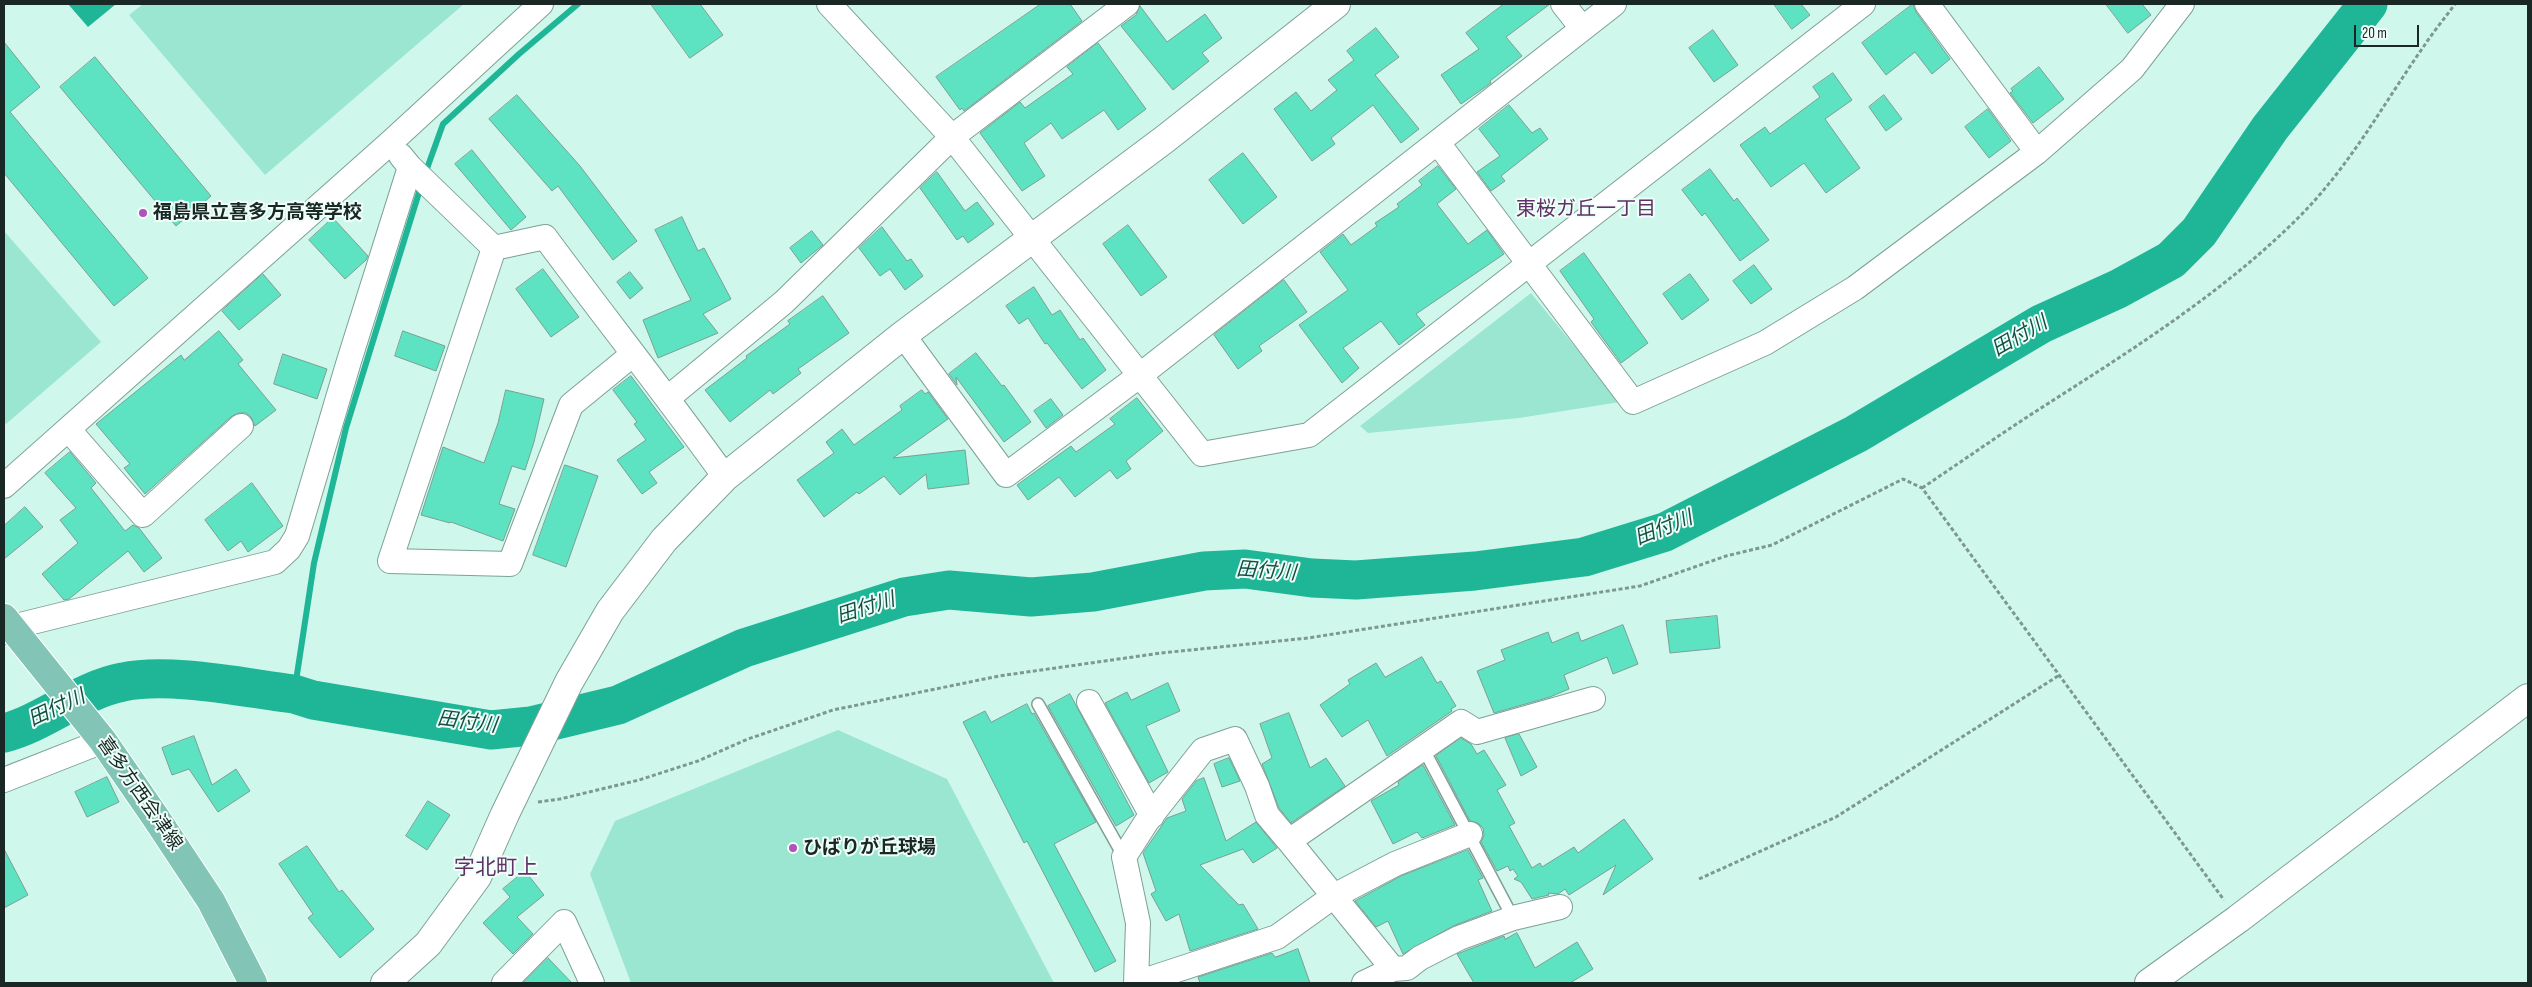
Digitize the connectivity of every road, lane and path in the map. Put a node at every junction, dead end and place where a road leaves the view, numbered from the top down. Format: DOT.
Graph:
graph roads {
  1 [pos="541,4"];
  2 [pos="830,4"];
  3 [pos="1127,4"];
  4 [pos="1563,4"];
  5 [pos="1614,4"];
  6 [pos="1863,4"];
  7 [pos="1927,4"];
  8 [pos="2182,4"];
  9 [pos="2455,4"];
  10 [pos="1333,5"];
  11 [pos="1582,28"];
  12 [pos="952,137"];
  13 [pos="391,142"];
  14 [pos="1438,143"];
  15 [pos="2037,152"];
  16 [pos="410,167"];
  17 [pos="1031,240"];
  18 [pos="494,248"];
  19 [pos="1530,263"];
  20 [pos="903,336"];
  21 [pos="632,354"];
  22 [pos="1139,376"];
  23 [pos="668,398"];
  24 [pos="241,426"];
  25 [pos="68,429"];
  26 [pos="725,477"];
  27 [pos="4,486"];
  28 [pos="1922,488"];
  29 [pos="10,629"];
  30 [pos="2058,676"];
  31 [pos="2528,698"];
  32 [pos="1594,699"];
  33 [pos="1089,702"];
  34 [pos="1038,704"];
  35 [pos="99,736"];
  36 [pos="1423,748"];
  37 [pos="4,780"];
  38 [pos="515,792"];
  39 [pos="1152,816"];
  40 [pos="1470,834"];
  41 [pos="1289,841"];
  42 [pos="1124,857"];
  43 [pos="1698,878"];
  44 [pos="1334,896"];
  45 [pos="1560,907"];
  46 [pos="1513,918"];
  47 [pos="2238,919"];
  48 [pos="1406,974"];
  49 [pos="253,983"];
  50 [pos="386,983"];
  51 [pos="504,983"];
  52 [pos="592,983"];
  53 [pos="1137,983"];
  54 [pos="1366,983"];
  55 [pos="2149,983"];
  1 -- 13 [label="street"];
  2 -- 12 [label="street"];
  3 -- 12 [label="street"];
  4 -- 11 [label="street"];
  5 -- 11 [label="street"];
  6 -- 19 [label="street"];
  7 -- 15 [label="street"];
  8 -- 15 [label="street"];
  9 -- 28 [label="path"];
  10 -- 17 [label="street"];
  11 -- 14 [label="street"];
  12 -- 17 [label="street"];
  12 -- 23 [label="street"];
  13 -- 16 [label="street"];
  13 -- 25 [label="street"];
  14 -- 19 [label="street"];
  14 -- 22 [label="street"];
  15 -- 19 [label="street"];
  16 -- 18 [label="street"];
  16 -- 29 [label="street"];
  17 -- 20 [label="street"];
  17 -- 22 [label="street"];
  18 -- 21 [label="street"];
  18 -- 21 [label="street"];
  19 -- 22 [label="street"];
  20 -- 22 [label="street"];
  20 -- 26 [label="street"];
  21 -- 23 [label="street"];
  23 -- 26 [label="street"];
  24 -- 25 [label="street"];
  25 -- 27 [label="street"];
  26 -- 38 [label="street"];
  28 -- 30 [label="path"];
  28 -- 38 [label="path"];
  29 -- 35 [label="main road, 喜多方西会津線"];
  30 -- 43 [label="path"];
  30 -- 47 [label="path"];
  31 -- 47 [label="street"];
  32 -- 36 [label="street"];
  33 -- 39 [label="street"];
  34 -- 42 [label="lane"];
  35 -- 37 [label="street"];
  35 -- 49 [label="main road, 喜多方西会津線"];
  36 -- 40 [label="lane"];
  36 -- 41 [label="street"];
  38 -- 50 [label="street"];
  39 -- 41 [label="street"];
  39 -- 42 [label="street"];
  40 -- 44 [label="street"];
  40 -- 46 [label="lane"];
  41 -- 44 [label="street"];
  42 -- 53 [label="street"];
  44 -- 48 [label="street"];
  44 -- 53 [label="street"];
  45 -- 46 [label="street"];
  46 -- 48 [label="street"];
  47 -- 55 [label="street"];
  48 -- 54 [label="street"];
  51 -- 52 [label="street"];
}
